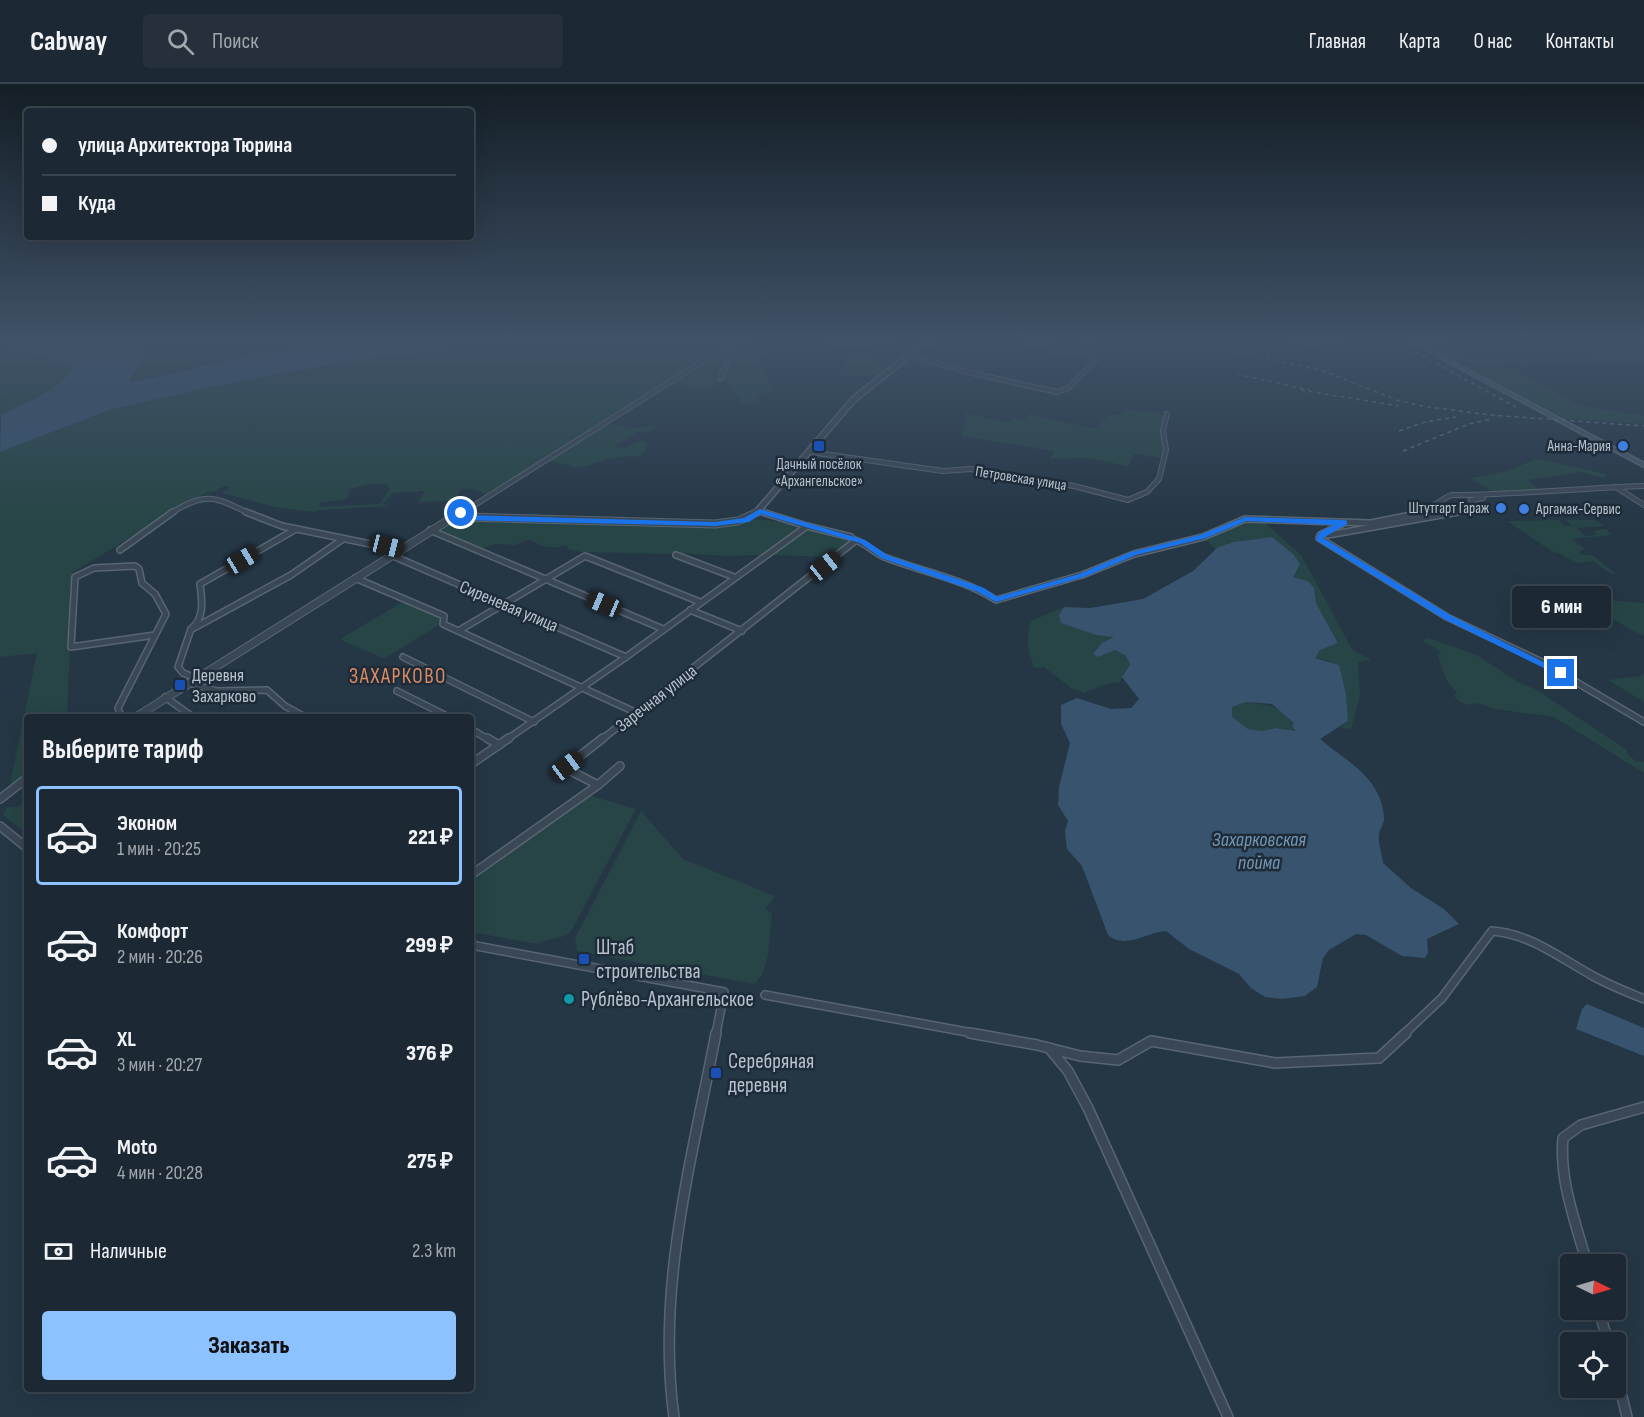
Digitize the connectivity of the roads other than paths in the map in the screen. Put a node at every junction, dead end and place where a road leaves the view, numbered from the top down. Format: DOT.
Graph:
graph roads {
  1 [pos="637,401"];
  2 [pos="853,401"];
  3 [pos="1524,401"];
  4 [pos="1167,414"];
  5 [pos="810,452"];
  6 [pos="1644,465"];
  7 [pos="1644,486"];
  8 [pos="1615,487"];
  9 [pos="1504,495"];
  10 [pos="1644,505"];
  11 [pos="760,511"];
  12 [pos="460,518"];
  13 [pos="1344,523"];
  14 [pos="807,526"];
  15 [pos="296,529"];
  16 [pos="430,530"];
  17 [pos="1338,531"];
  18 [pos="343,539"];
  19 [pos="855,540"];
  20 [pos="120,550"];
  21 [pos="400,550"];
  22 [pos="391,555"];
  23 [pos="676,555"];
  24 [pos="735,577"];
  25 [pos="355,578"];
  26 [pos="545,579"];
  27 [pos="1411,590"];
  28 [pos="700,602"];
  29 [pos="504,604"];
  30 [pos="690,610"];
  31 [pos="191,629"];
  32 [pos="663,629"];
  33 [pos="460,630"];
  34 [pos="742,631"];
  35 [pos="155,635"];
  36 [pos="403,657"];
  37 [pos="626,657"];
  38 [pos="196,678"];
  39 [pos="188,683"];
  40 [pos="583,687"];
  41 [pos="397,691"];
  42 [pos="165,698"];
  43 [pos="637,713"];
  44 [pos="120,714"];
  45 [pos="141,714"];
  46 [pos="189,714"];
  47 [pos="300,714"];
  48 [pos="443,714"];
  49 [pos="534,722"];
  50 [pos="1644,722"];
  51 [pos="474,731"];
  52 [pos="499,745"];
  53 [pos="474,762"];
  54 [pos="620,766"];
  55 [pos="24,780"];
  56 [pos="598,785"];
  57 [pos="0,799"];
  58 [pos="0,826"];
  59 [pos="24,846"];
  60 [pos="474,873"];
  61 [pos="474,946"];
  62 [pos="765,995"];
  63 [pos="1644,999"];
  64 [pos="1049,1048"];
  65 [pos="1644,1107"];
  66 [pos="1584,1254"];
  67 [pos="1622,1398"];
  68 [pos="674,1417"];
  69 [pos="1228,1417"];
  70 [pos="1627,1417"];
  1 -- 12 [label="street"];
  2 -- 5 [label="street"];
  3 -- 6 [label="main road"];
  4 -- 5 [label="street, Петровская улица"];
  5 -- 11 [label="street"];
  7 -- 8 [label="street"];
  8 -- 9 [label="street"];
  8 -- 10 [label="street"];
  9 -- 13 [label="street"];
  9 -- 17 [label="street"];
  11 -- 12 [label="street"];
  11 -- 14 [label="street"];
  12 -- 16 [label="street"];
  13 -- 17 [label="street"];
  13 -- 19 [label="street"];
  14 -- 19 [label="street"];
  14 -- 24 [label="street"];
  15 -- 18 [label="street"];
  15 -- 20 [label="street"];
  15 -- 31 [label="street"];
  16 -- 21 [label="street"];
  16 -- 26 [label="street"];
  17 -- 27 [label="street"];
  17 -- 50 [label="street"];
  18 -- 21 [label="street"];
  18 -- 31 [label="street"];
  19 -- 34 [label="street, Заречная улица"];
  21 -- 22 [label="street"];
  22 -- 25 [label="street"];
  22 -- 29 [label="street, Сиреневая улица"];
  23 -- 24 [label="street"];
  24 -- 28 [label="street"];
  25 -- 33 [label="street"];
  25 -- 38 [label="street"];
  26 -- 28 [label="street"];
  26 -- 29 [label="street"];
  26 -- 32 [label="street"];
  28 -- 30 [label="street"];
  29 -- 33 [label="street"];
  29 -- 37 [label="street, Сиреневая улица"];
  30 -- 32 [label="street"];
  30 -- 34 [label="street"];
  31 -- 38 [label="street"];
  32 -- 37 [label="street"];
  33 -- 40 [label="street"];
  34 -- 43 [label="street, Заречная улица"];
  35 -- 35 [label="street"];
  35 -- 44 [label="street"];
  36 -- 49 [label="street"];
  37 -- 40 [label="street"];
  38 -- 39 [label="street"];
  39 -- 42 [label="street"];
  39 -- 47 [label="street"];
  40 -- 43 [label="street"];
  40 -- 49 [label="street"];
  41 -- 48 [label="street"];
  42 -- 45 [label="street"];
  42 -- 46 [label="street"];
  43 -- 56 [label="street, Заречная улица"];
  49 -- 52 [label="street"];
  51 -- 52 [label="street"];
  52 -- 53 [label="street"];
  54 -- 56 [label="street"];
  55 -- 57 [label="street"];
  56 -- 60 [label="street"];
  58 -- 59 [label="street"];
  61 -- 68 [label="street"];
  62 -- 64 [label="street"];
  63 -- 64 [label="street"];
  64 -- 69 [label="street"];
  65 -- 66 [label="street"];
  67 -- 70 [label="street"];
}
